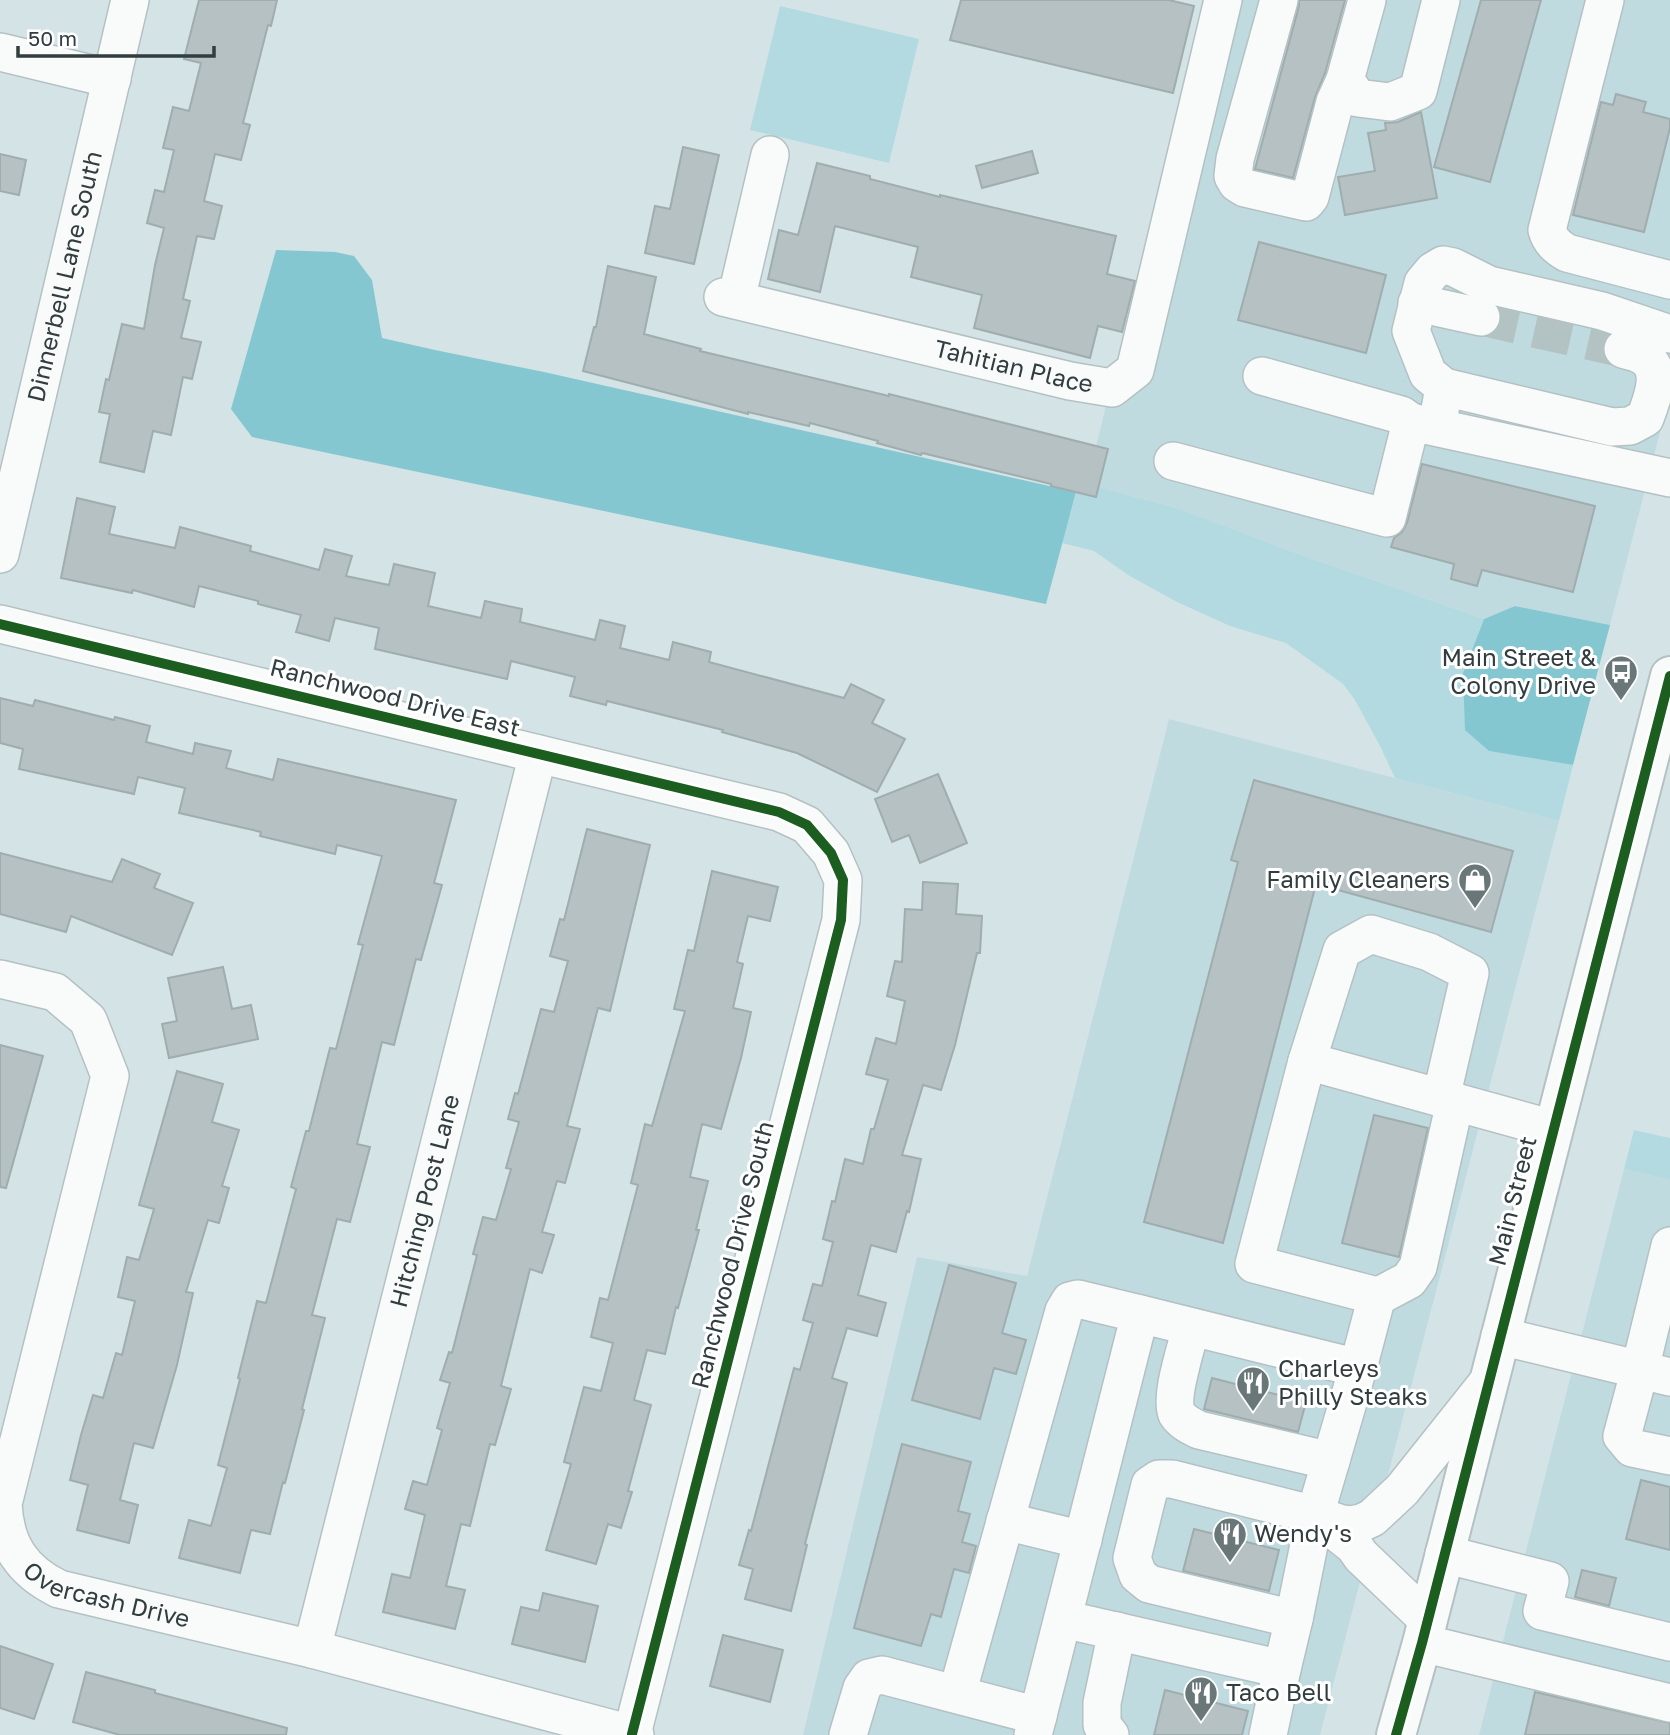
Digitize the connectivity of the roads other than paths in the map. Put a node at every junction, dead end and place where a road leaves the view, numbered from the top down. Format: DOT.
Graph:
graph roads {
  1 [pos="131,0"];
  2 [pos="1223,0"];
  3 [pos="1279,0"];
  4 [pos="1367,0"];
  5 [pos="1441,0"];
  6 [pos="1602,9"];
  7 [pos="0,52"];
  8 [pos="112,79"];
  9 [pos="1345,80"];
  10 [pos="770,155"];
  11 [pos="1670,280"];
  12 [pos="1417,303"];
  13 [pos="1481,317"];
  14 [pos="1670,334"];
  15 [pos="1623,349"];
  16 [pos="1262,376"];
  17 [pos="1444,387"];
  18 [pos="1424,425"];
  19 [pos="1173,461"];
  20 [pos="1670,478"];
  21 [pos="0,554"];
  22 [pos="0,624"];
  23 [pos="1670,676"];
  24 [pos="538,754"];
  25 [pos="779,812"];
  26 [pos="0,979"];
  27 [pos="1307,1062"];
  28 [pos="1448,1100"];
  29 [pos="1553,1129"];
  30 [pos="1670,1245"];
  31 [pos="1377,1297"];
  32 [pos="1140,1314"];
  33 [pos="1191,1327"];
  34 [pos="1500,1336"];
  35 [pos="1358,1368"];
  36 [pos="1655,1373"];
  37 [pos="1489,1382"];
  38 [pos="1670,1456"];
  39 [pos="1331,1461"];
  40 [pos="1101,1464"];
  41 [pos="1158,1479"];
  42 [pos="1315,1515"];
  43 [pos="1005,1521"];
  44 [pos="1083,1540"];
  45 [pos="1444,1554"];
  46 [pos="1063,1619"];
  47 [pos="1294,1619"];
  48 [pos="1117,1631"];
  49 [pos="1425,1631"];
  50 [pos="1670,1642"];
  51 [pos="312,1649"];
  52 [pos="1282,1669"];
  53 [pos="957,1694"];
  54 [pos="1670,1703"];
  55 [pos="1036,1725"];
  56 [pos="634,1735"];
  57 [pos="848,1735"];
  58 [pos="1110,1735"];
  59 [pos="1268,1735"];
  60 [pos="1396,1735"];
  1 -- 8 [label="street, Dinnerbell Lane South"];
  2 -- 10 [label="street, Tahitian Place"];
  3 -- 9 [label="street"];
  4 -- 9 [label="street"];
  5 -- 9 [label="street"];
  6 -- 11 [label="street"];
  7 -- 8 [label="street"];
  8 -- 21 [label="street, Dinnerbell Lane South"];
  12 -- 13 [label="street"];
  12 -- 14 [label="street"];
  12 -- 17 [label="street"];
  15 -- 17 [label="street"];
  16 -- 18 [label="street"];
  17 -- 18 [label="street"];
  18 -- 19 [label="street"];
  18 -- 20 [label="street"];
  22 -- 24 [label="street, Ranchwood Drive East"];
  23 -- 29 [label="main road, Main Street"];
  24 -- 25 [label="street, Ranchwood Drive East"];
  24 -- 51 [label="street, Hitching Post Lane"];
  25 -- 56 [label="street, Ranchwood Drive South"];
  26 -- 51 [label="street, Overcash Drive"];
  27 -- 28 [label="street"];
  27 -- 28 [label="street"];
  27 -- 31 [label="street"];
  28 -- 29 [label="street"];
  28 -- 31 [label="street"];
  29 -- 34 [label="main road, Main Street"];
  30 -- 36 [label="street"];
  31 -- 35 [label="street"];
  32 -- 33 [label="street"];
  32 -- 40 [label="street"];
  32 -- 43 [label="street"];
  33 -- 35 [label="street"];
  33 -- 39 [label="street"];
  34 -- 36 [label="street"];
  34 -- 37 [label="main road, Main Street"];
  35 -- 39 [label="street"];
  36 -- 38 [label="street"];
  37 -- 42 [label="street"];
  37 -- 45 [label="main road, Main Street"];
  39 -- 42 [label="street"];
  40 -- 41 [label="street"];
  40 -- 44 [label="street"];
  41 -- 42 [label="street"];
  41 -- 47 [label="street"];
  42 -- 47 [label="street"];
  42 -- 49 [label="street"];
  43 -- 44 [label="street"];
  43 -- 53 [label="street"];
  44 -- 46 [label="street"];
  45 -- 49 [label="main road, Main Street"];
  45 -- 50 [label="street"];
  46 -- 48 [label="street"];
  46 -- 55 [label="street"];
  47 -- 52 [label="street"];
  48 -- 52 [label="street"];
  48 -- 58 [label="street"];
  49 -- 54 [label="street"];
  49 -- 60 [label="main road, Main Street"];
  51 -- 56 [label="street, Overcash Drive"];
  52 -- 59 [label="street"];
  53 -- 55 [label="street"];
  53 -- 57 [label="street"];
}
